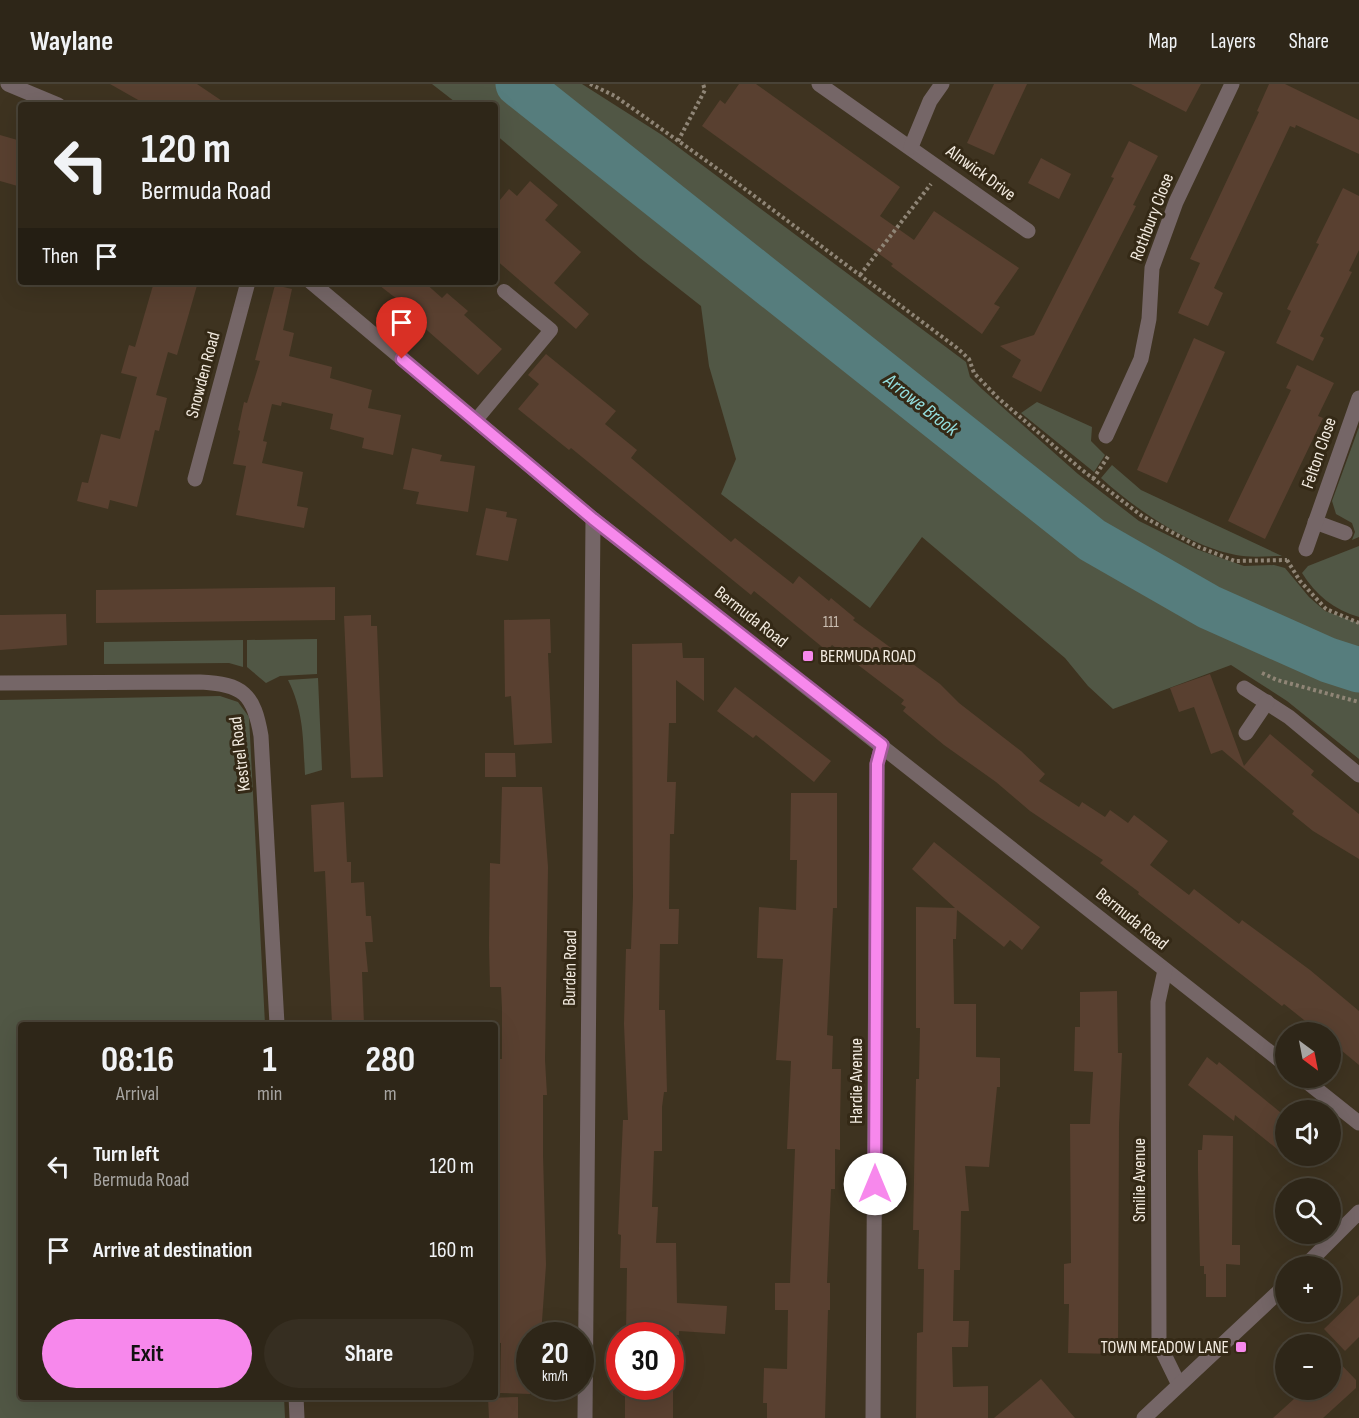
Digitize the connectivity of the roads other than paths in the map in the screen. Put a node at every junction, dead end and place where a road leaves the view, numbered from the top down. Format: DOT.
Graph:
graph roads {
  1 [pos="8,84"];
  2 [pos="819,84"];
  3 [pos="942,84"];
  4 [pos="1232,84"];
  5 [pos="51,102"];
  6 [pos="911,147"];
  7 [pos="1028,231"];
  8 [pos="247,285"];
  9 [pos="315,285"];
  10 [pos="504,291"];
  11 [pos="1359,398"];
  12 [pos="476,420"];
  13 [pos="1106,436"];
  14 [pos="195,478"];
  15 [pos="593,519"];
  16 [pos="1315,522"];
  17 [pos="1345,533"];
  18 [pos="1300,555"];
  19 [pos="0,683"];
  20 [pos="1244,688"];
  21 [pos="1267,702"];
  22 [pos="1246,733"];
  23 [pos="882,745"];
  24 [pos="1359,775"];
  25 [pos="1165,970"];
  26 [pos="277,1022"];
  27 [pos="1275,1056"];
  28 [pos="1315,1088"];
  29 [pos="1359,1123"];
  30 [pos="1359,1212"];
  31 [pos="1315,1256"];
  32 [pos="1275,1295"];
  33 [pos="1179,1385"];
  34 [pos="296,1400"];
  35 [pos="297,1418"];
  36 [pos="585,1418"];
  37 [pos="873,1418"];
  38 [pos="1144,1418"];
  1 -- 5 [label="street"];
  2 -- 6 [label="street, Alnwick Drive"];
  3 -- 6 [label="street"];
  4 -- 13 [label="street, Rothbury Close"];
  6 -- 7 [label="street, Alnwick Drive"];
  8 -- 14 [label="street, Snowden Road"];
  9 -- 12 [label="street, Bermuda Road"];
  10 -- 12 [label="lane"];
  11 -- 16 [label="street, Felton Close"];
  12 -- 15 [label="street, Bermuda Road"];
  15 -- 23 [label="street, Bermuda Road"];
  15 -- 36 [label="street, Burden Road"];
  16 -- 17 [label="street"];
  16 -- 18 [label="street, Felton Close"];
  19 -- 26 [label="street, Kestrel Road"];
  20 -- 21 [label="street"];
  21 -- 22 [label="street"];
  21 -- 24 [label="street"];
  23 -- 25 [label="street, Bermuda Road"];
  23 -- 37 [label="street, Hardie Avenue"];
  25 -- 27 [label="street, Bermuda Road"];
  25 -- 33 [label="street, Smilie Avenue"];
  28 -- 29 [label="street"];
  30 -- 31 [label="street"];
  32 -- 33 [label="street"];
  33 -- 38 [label="street"];
  34 -- 35 [label="street"];
}
